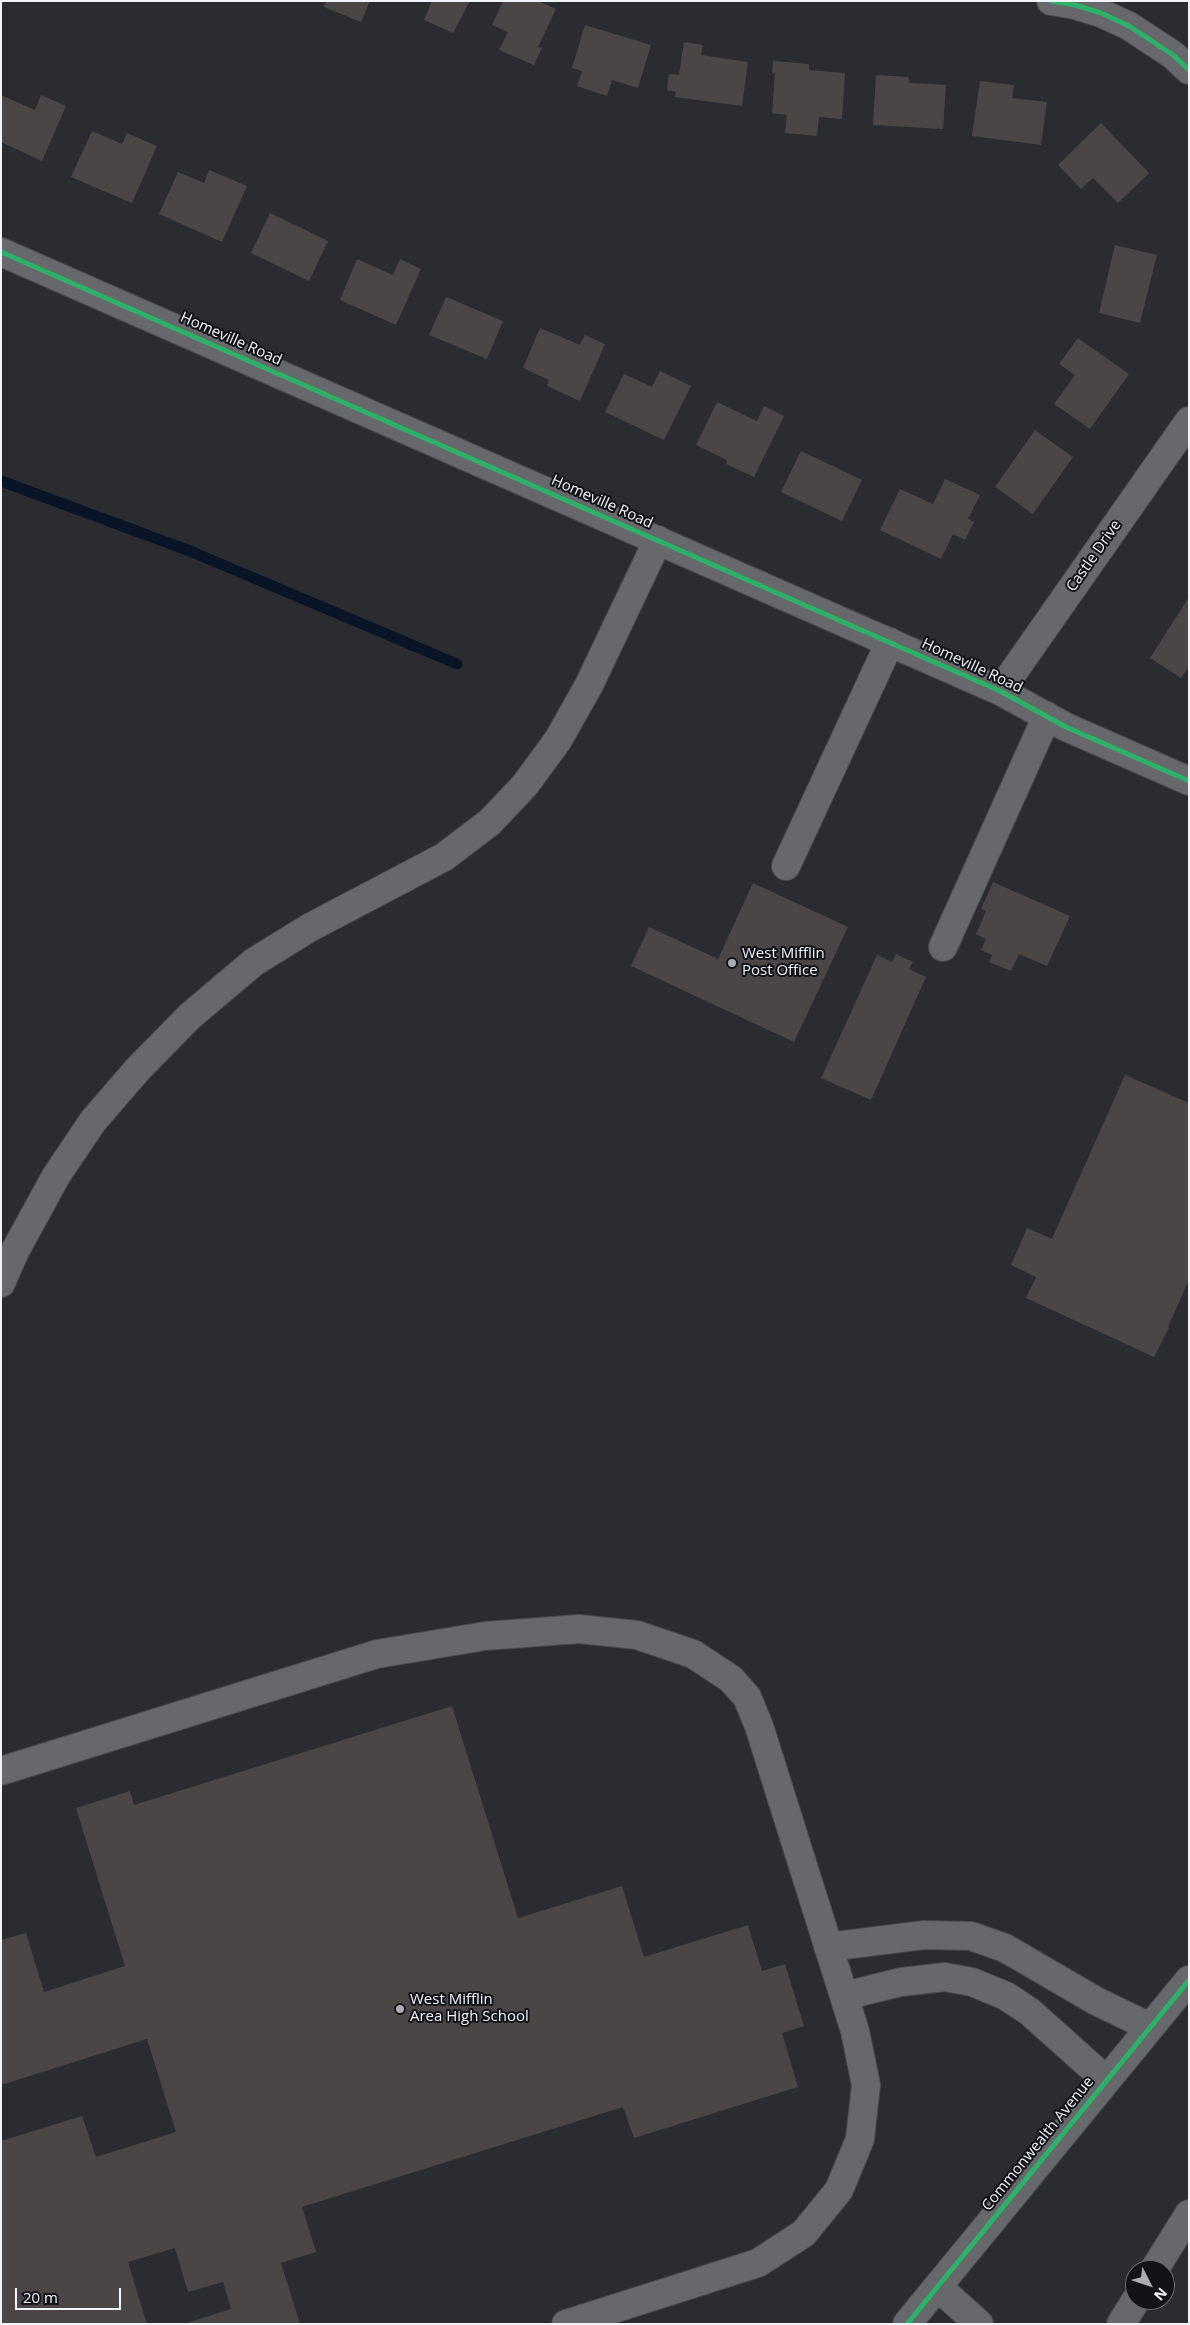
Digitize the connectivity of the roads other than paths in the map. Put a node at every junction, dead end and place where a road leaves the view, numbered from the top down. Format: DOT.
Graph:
graph roads {
  1 [pos="1051,1"];
  2 [pos="1189,70"];
  3 [pos="1,252"];
  4 [pos="1189,421"];
  5 [pos="658,540"];
  6 [pos="890,642"];
  7 [pos="1000,691"];
  8 [pos="1047,716"];
  9 [pos="1189,781"];
  10 [pos="786,866"];
  11 [pos="944,947"];
  12 [pos="1,1283"];
  13 [pos="1,1771"];
  14 [pos="828,1947"];
  15 [pos="1189,1980"];
  16 [pos="844,1996"];
  17 [pos="1150,2027"];
  18 [pos="1106,2080"];
  19 [pos="1189,2214"];
  20 [pos="1160,2260"];
  21 [pos="938,2287"];
  22 [pos="1130,2310"];
  23 [pos="566,2324"];
  24 [pos="907,2324"];
  25 [pos="979,2324"];
  26 [pos="1121,2324"];
  1 -- 2 [label="street"];
  3 -- 5 [label="street, Homeville Road"];
  4 -- 7 [label="street, Castle Drive"];
  5 -- 6 [label="street, Homeville Road"];
  5 -- 12 [label="street"];
  6 -- 7 [label="street, Homeville Road"];
  6 -- 10 [label="street"];
  7 -- 8 [label="street, Homeville Road"];
  8 -- 9 [label="street, Homeville Road"];
  8 -- 11 [label="street"];
  13 -- 14 [label="street"];
  14 -- 16 [label="street"];
  14 -- 17 [label="street"];
  15 -- 17 [label="street, Commonwealth Avenue"];
  16 -- 18 [label="street"];
  16 -- 23 [label="street"];
  17 -- 18 [label="street, Commonwealth Avenue"];
  18 -- 21 [label="street, Commonwealth Avenue"];
  19 -- 20 [label="street"];
  21 -- 24 [label="street, Commonwealth Avenue"];
  21 -- 25 [label="street"];
  22 -- 26 [label="street"];
}
